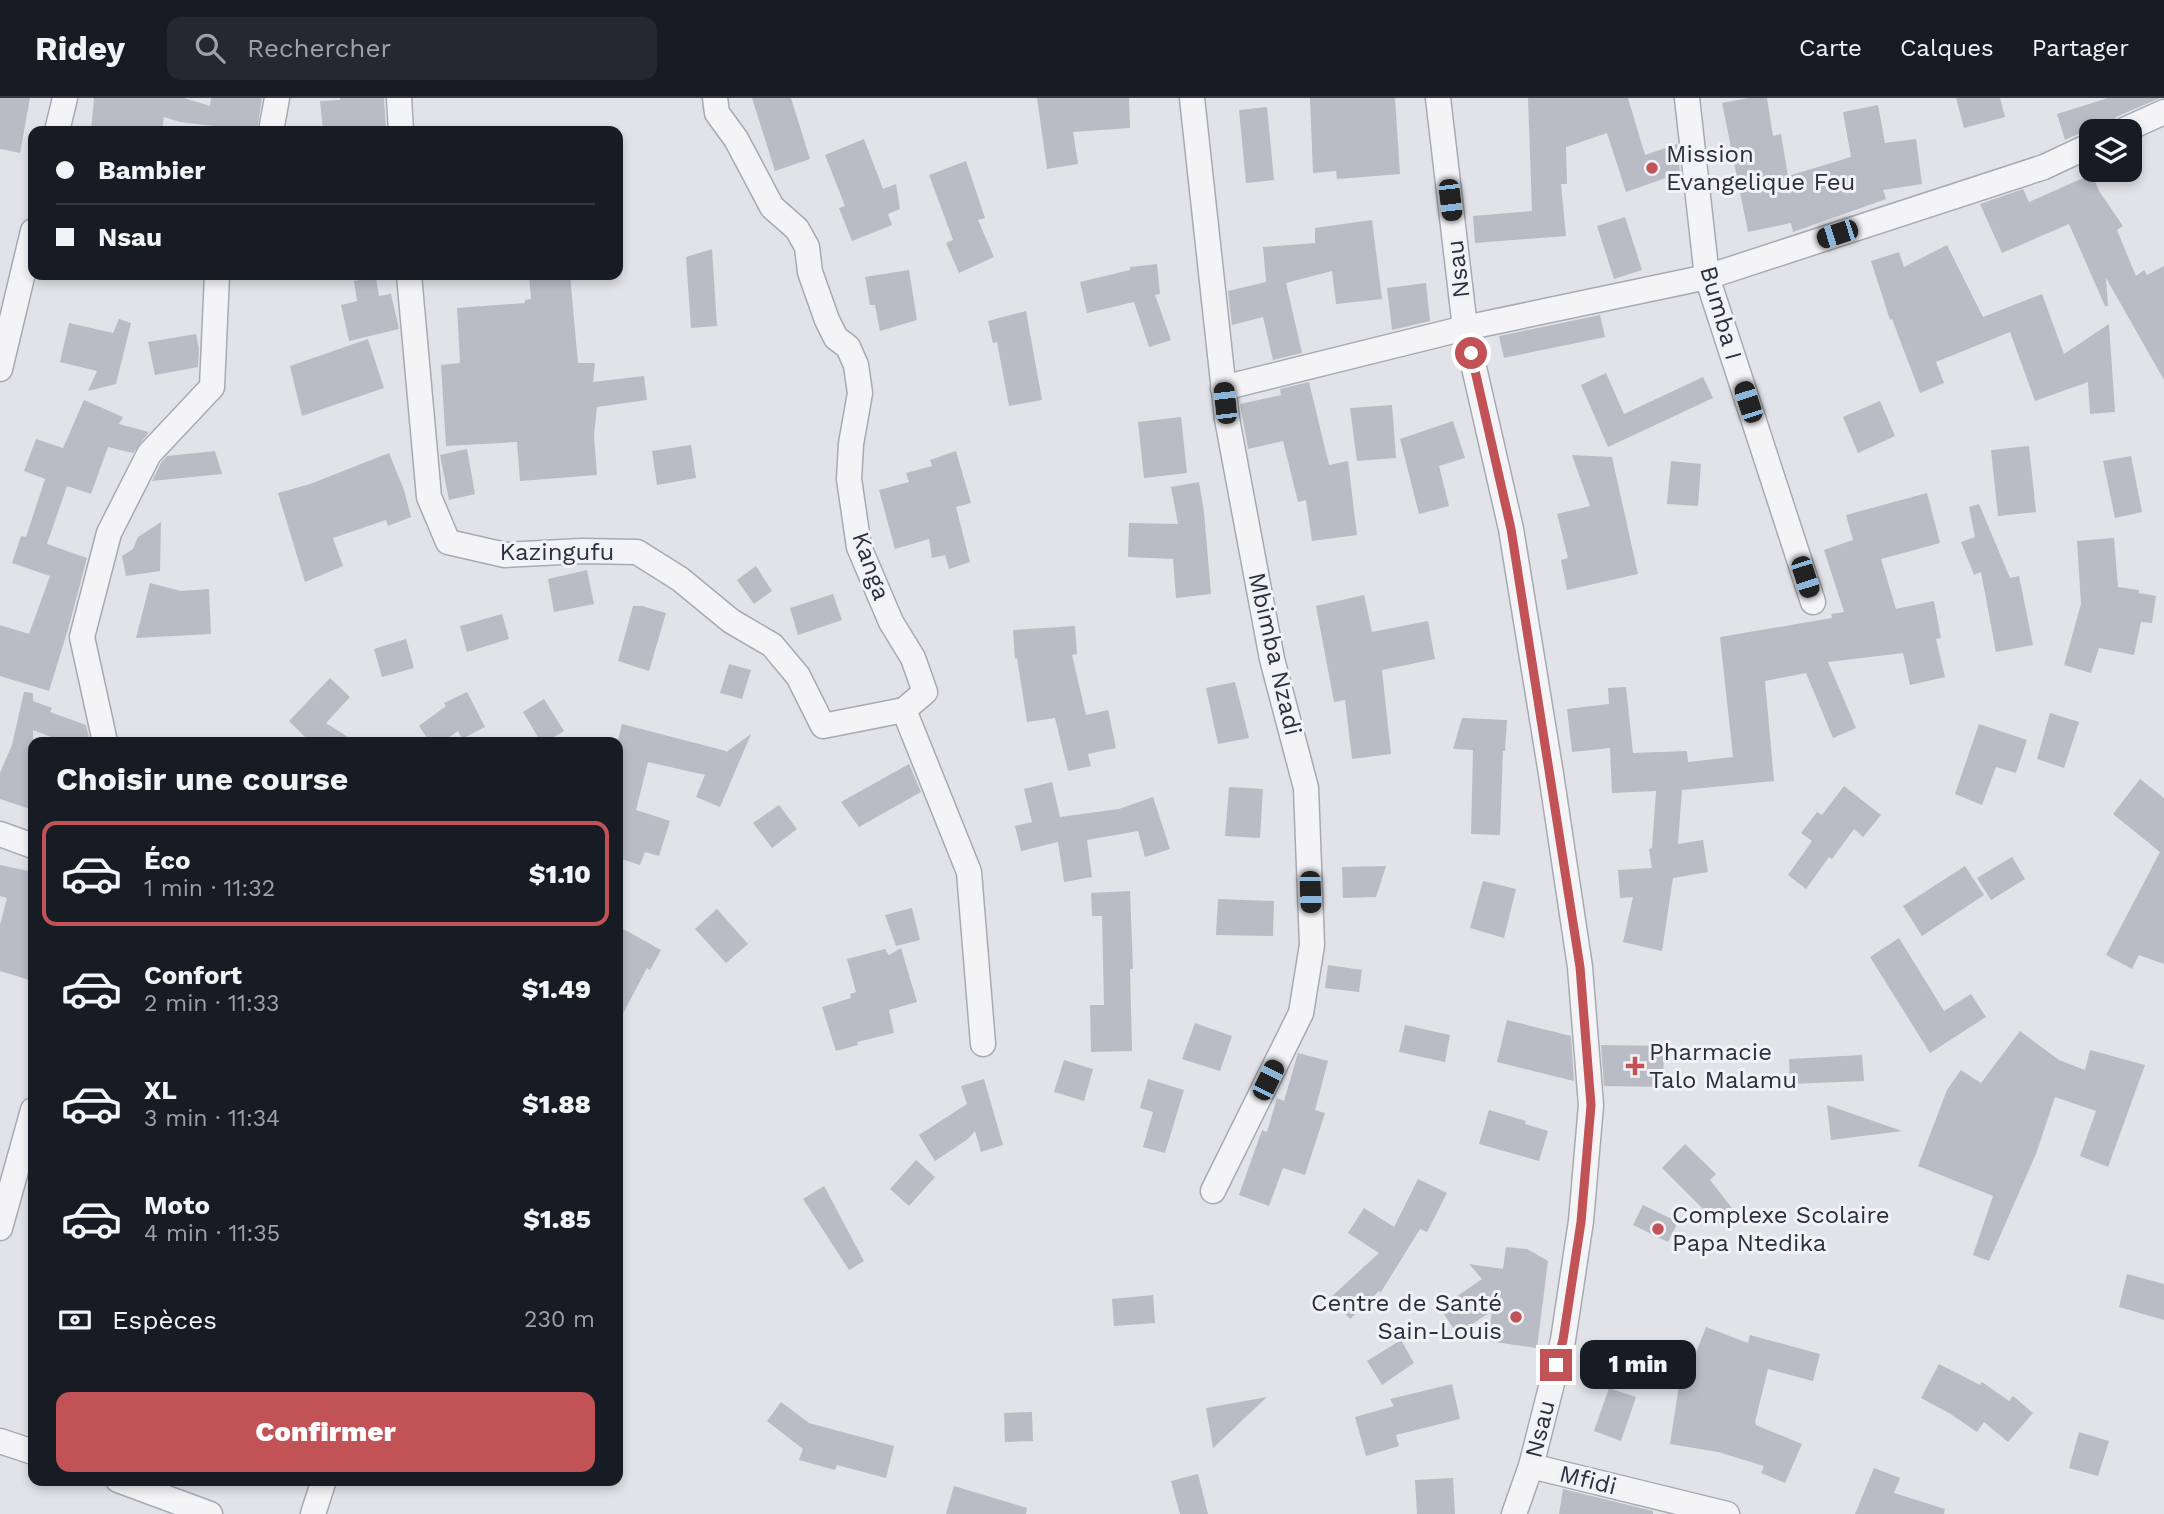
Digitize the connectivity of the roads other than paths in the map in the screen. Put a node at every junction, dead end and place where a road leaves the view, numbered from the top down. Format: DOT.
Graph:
graph roads {
  1 [pos="65,98"];
  2 [pos="277,98"];
  3 [pos="399,98"];
  4 [pos="715,98"];
  5 [pos="1192,98"];
  6 [pos="1438,98"];
  7 [pos="1687,98"];
  8 [pos="2164,112"];
  9 [pos="2142,122"];
  10 [pos="58,126"];
  11 [pos="272,126"];
  12 [pos="401,126"];
  13 [pos="2079,151"];
  14 [pos="28,252"];
  15 [pos="1707,277"];
  16 [pos="217,280"];
  17 [pos="409,280"];
  18 [pos="1465,328"];
  19 [pos="0,369"];
  20 [pos="1223,388"];
  21 [pos="1813,602"];
  22 [pos="904,710"];
  23 [pos="104,737"];
  24 [pos="0,834"];
  25 [pos="28,844"];
  26 [pos="983,1045"];
  27 [pos="28,1128"];
  28 [pos="1213,1191"];
  29 [pos="0,1228"];
  30 [pos="0,1441"];
  31 [pos="28,1450"];
  32 [pos="1531,1466"];
  33 [pos="148,1486"];
  34 [pos="322,1486"];
  35 [pos="202,1512"];
  36 [pos="313,1514"];
  37 [pos="1514,1514"];
  38 [pos="1727,1514"];
  1 -- 10 [label="street"];
  2 -- 11 [label="street"];
  3 -- 12 [label="street"];
  4 -- 22 [label="street, Kanga"];
  5 -- 20 [label="street, Mbimba Nzadi"];
  6 -- 18 [label="street, Nsau"];
  7 -- 15 [label="street, Bumba I"];
  8 -- 9 [label="street"];
  13 -- 15 [label="street"];
  14 -- 19 [label="street"];
  15 -- 18 [label="street"];
  15 -- 21 [label="street, Bumba I"];
  16 -- 23 [label="street"];
  17 -- 22 [label="street, Kazingufu"];
  18 -- 20 [label="street"];
  18 -- 32 [label="street, Nsau"];
  20 -- 28 [label="street, Mbimba Nzadi"];
  22 -- 26 [label="street"];
  24 -- 25 [label="street"];
  27 -- 29 [label="street"];
  30 -- 31 [label="street"];
  32 -- 37 [label="street, Nsau"];
  32 -- 38 [label="street, Mfidi"];
  33 -- 35 [label="street"];
  34 -- 36 [label="street"];
}
